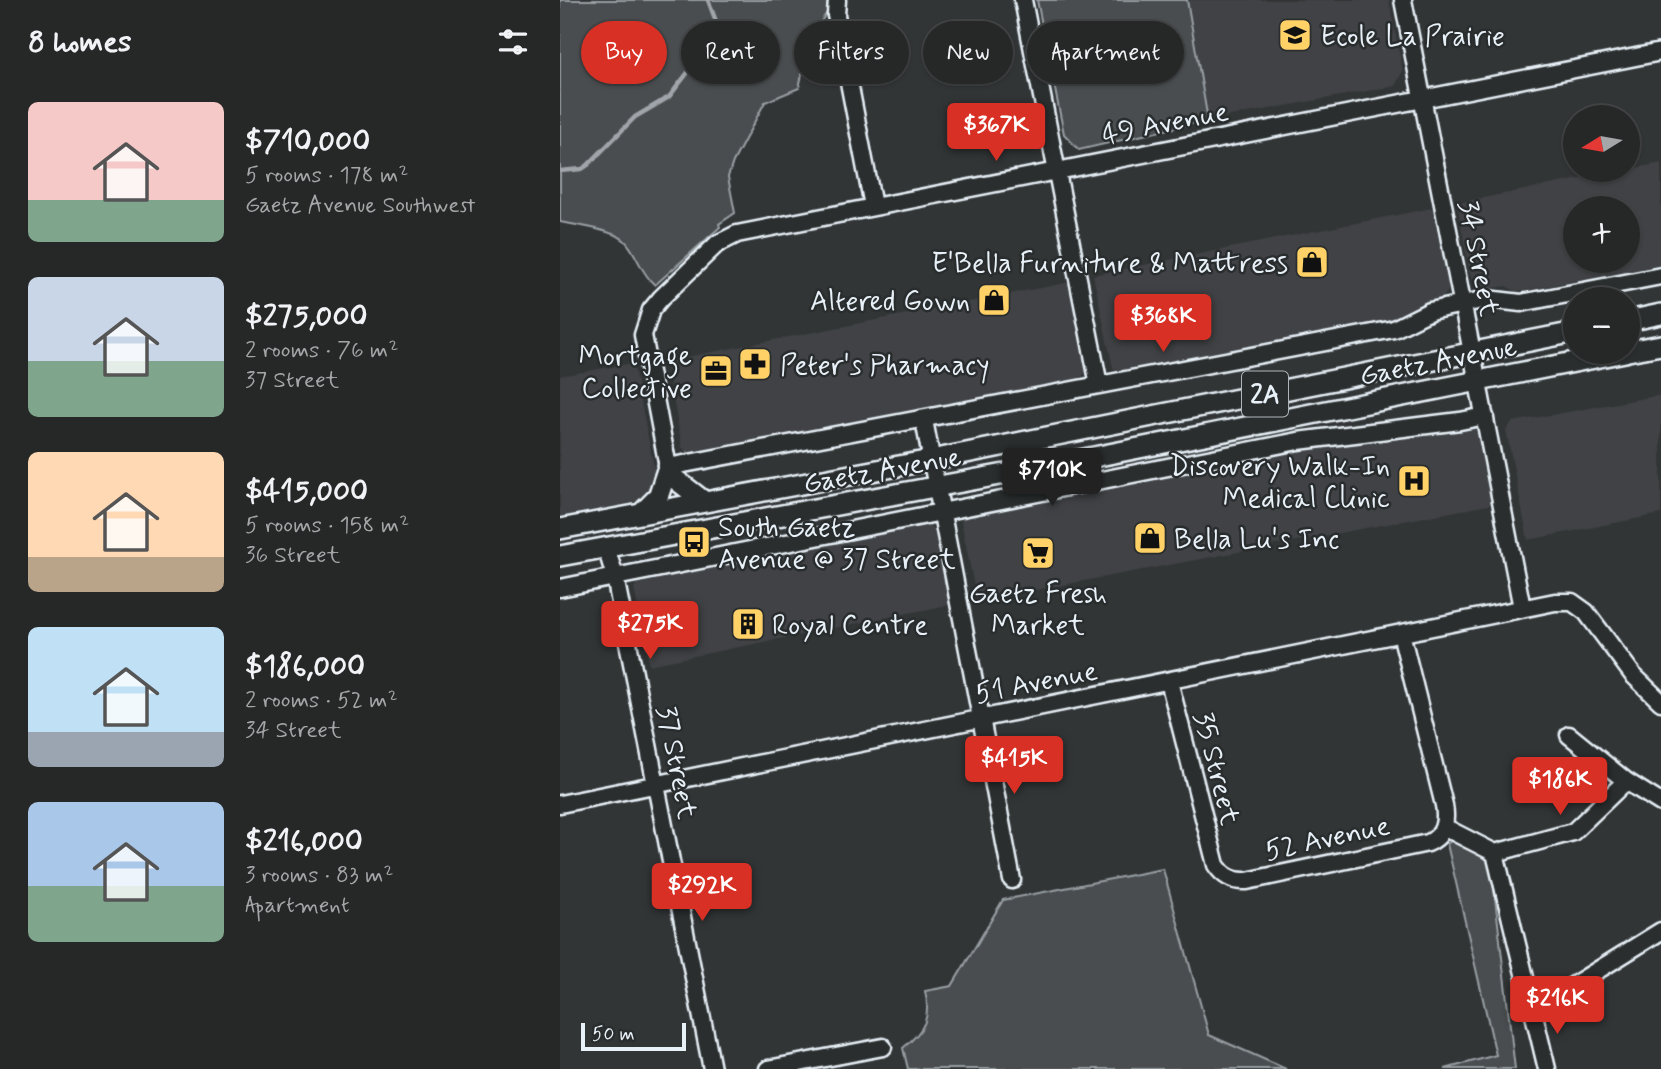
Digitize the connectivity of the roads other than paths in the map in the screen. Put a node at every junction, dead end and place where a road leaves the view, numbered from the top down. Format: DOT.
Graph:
graph roads {
  1 [pos="837,0"];
  2 [pos="1023,0"];
  3 [pos="1403,0"];
  4 [pos="1661,52"];
  5 [pos="1423,99"];
  6 [pos="1057,170"];
  7 [pos="873,206"];
  8 [pos="1661,276"];
  9 [pos="1463,304"];
  10 [pos="1661,314"];
  11 [pos="1640,318"];
  12 [pos="1563,335"];
  13 [pos="1661,336"];
  14 [pos="1661,345"];
  15 [pos="1640,346"];
  16 [pos="1640,349"];
  17 [pos="1472,354"];
  18 [pos="1563,364"];
  19 [pos="1477,380"];
  20 [pos="1099,385"];
  21 [pos="1485,416"];
  22 [pos="924,420"];
  23 [pos="931,460"];
  24 [pos="668,467"];
  25 [pos="936,487"];
  26 [pos="705,502"];
  27 [pos="941,512"];
  28 [pos="641,514"];
  29 [pos="560,529"];
  30 [pos="606,547"];
  31 [pos="560,556"];
  32 [pos="615,577"];
  33 [pos="560,588"];
  34 [pos="1522,608"];
  35 [pos="1401,633"];
  36 [pos="1169,681"];
  37 [pos="1661,702"];
  38 [pos="981,719"];
  39 [pos="1569,735"];
  40 [pos="1626,781"];
  41 [pos="655,785"];
  42 [pos="1661,803"];
  43 [pos="560,804"];
  44 [pos="1444,827"];
  45 [pos="1495,853"];
  46 [pos="1218,868"];
  47 [pos="1012,880"];
  48 [pos="1661,931"];
  49 [pos="1532,1012"];
  50 [pos="883,1047"];
  51 [pos="712,1069"];
  52 [pos="768,1069"];
  53 [pos="1547,1069"];
  1 -- 7 [label="street"];
  2 -- 6 [label="street"];
  3 -- 5 [label="street, 34 Street"];
  4 -- 5 [label="street, 49 Avenue"];
  5 -- 6 [label="street, 49 Avenue"];
  5 -- 9 [label="street, 34 Street"];
  6 -- 7 [label="street, 49 Avenue"];
  6 -- 20 [label="street"];
  7 -- 24 [label="street, 49 Avenue"];
  8 -- 9 [label="street"];
  9 -- 17 [label="street, 34 Street"];
  9 -- 20 [label="street"];
  10 -- 11 [label="main road"];
  12 -- 17 [label="main road, Gaetz Avenue / 2A"];
  13 -- 15 [label="main road"];
  14 -- 16 [label="main road, Gaetz Avenue / 2A"];
  17 -- 19 [label="street, 34 Street"];
  17 -- 23 [label="main road, Gaetz Avenue / 2A"];
  18 -- 19 [label="main road, Gaetz Avenue / 2A"];
  19 -- 21 [label="street, 34 Street"];
  19 -- 25 [label="main road, Gaetz Avenue / 2A"];
  20 -- 22 [label="street"];
  21 -- 27 [label="street"];
  21 -- 34 [label="street, 34 Street"];
  22 -- 23 [label="street"];
  22 -- 24 [label="street"];
  23 -- 25 [label="street"];
  23 -- 26 [label="main road, Gaetz Avenue / 2A"];
  24 -- 26 [label="main road"];
  24 -- 28 [label="main road"];
  25 -- 27 [label="street"];
  25 -- 30 [label="main road, Gaetz Avenue / 2A"];
  26 -- 28 [label="main road, Gaetz Avenue / 2A"];
  27 -- 32 [label="street"];
  27 -- 38 [label="street"];
  28 -- 29 [label="main road, Gaetz Avenue / 2A"];
  30 -- 31 [label="main road, Gaetz Avenue / 2A"];
  30 -- 32 [label="street, 37 Street"];
  32 -- 33 [label="street"];
  32 -- 41 [label="street, 37 Street"];
  34 -- 35 [label="street, 51 Avenue"];
  34 -- 37 [label="street, 51 Avenue"];
  35 -- 36 [label="street, 51 Avenue"];
  35 -- 44 [label="street"];
  36 -- 38 [label="street, 51 Avenue"];
  36 -- 46 [label="street, 35 Street"];
  38 -- 41 [label="street, 51 Avenue"];
  38 -- 47 [label="street"];
  39 -- 40 [label="street"];
  40 -- 42 [label="street"];
  40 -- 45 [label="street"];
  41 -- 43 [label="street, 51 Avenue"];
  41 -- 51 [label="street, 37 Street"];
  44 -- 45 [label="street"];
  44 -- 46 [label="street, 52 Avenue"];
  45 -- 49 [label="street"];
  48 -- 49 [label="street"];
  49 -- 53 [label="street"];
  50 -- 52 [label="street"];
}
